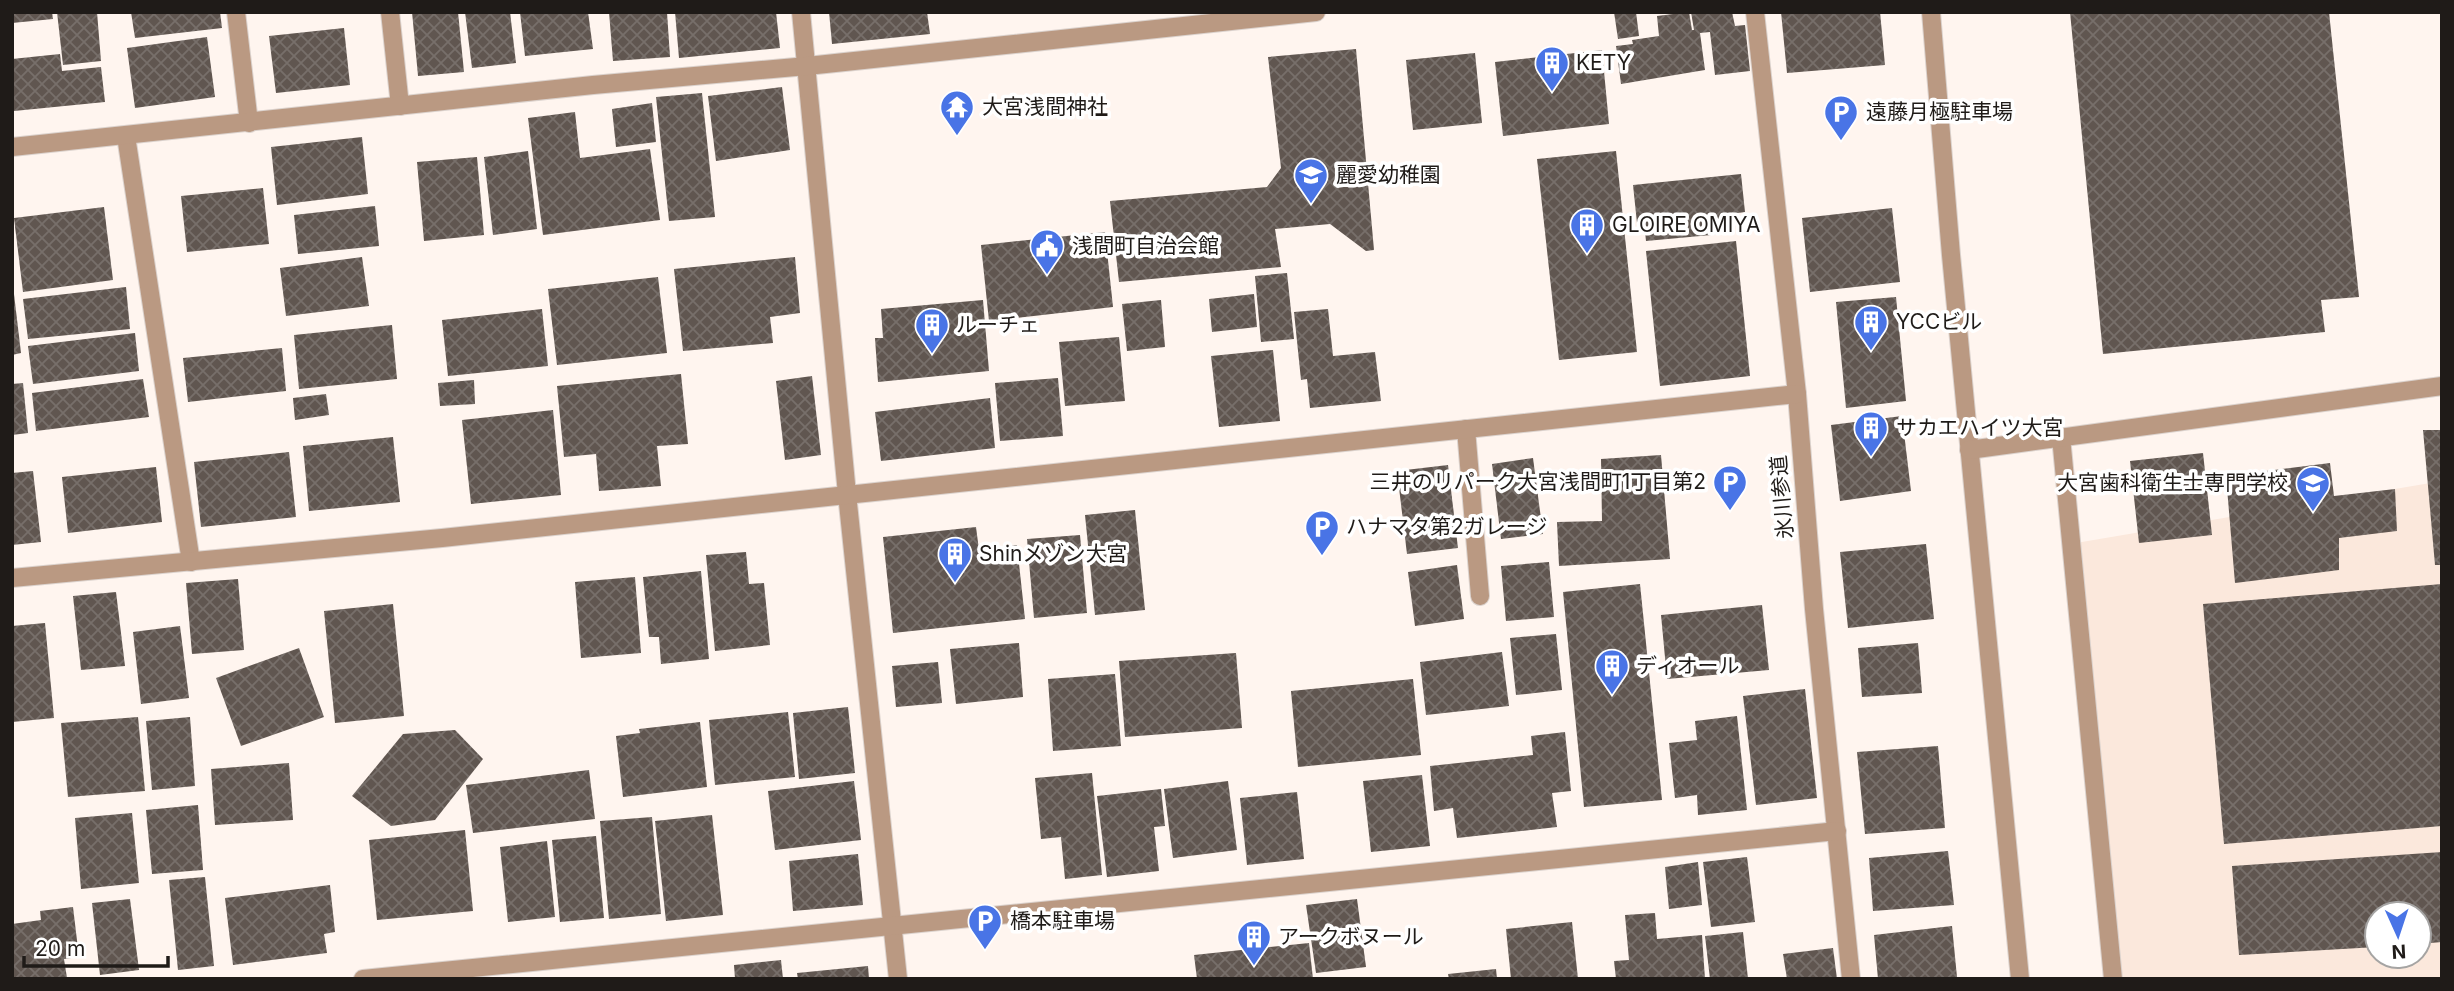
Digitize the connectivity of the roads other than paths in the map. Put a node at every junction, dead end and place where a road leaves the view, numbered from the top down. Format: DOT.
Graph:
graph roads {
  1 [pos="236,12"];
  2 [pos="390,12"];
  3 [pos="801,12"];
  4 [pos="1316,12"];
  5 [pos="1755,12"];
  6 [pos="1931,12"];
  7 [pos="807,66"];
  8 [pos="400,106"];
  9 [pos="249,123"];
  10 [pos="126,136"];
  11 [pos="12,147"];
  12 [pos="2442,386"];
  13 [pos="1797,394"];
  14 [pos="1466,429"];
  15 [pos="2061,437"];
  16 [pos="1969,450"];
  17 [pos="847,494"];
  18 [pos="191,562"];
  19 [pos="12,578"];
  20 [pos="1480,596"];
  21 [pos="1837,831"];
  22 [pos="892,925"];
  23 [pos="363,979"];
  24 [pos="898,979"];
  25 [pos="1851,979"];
  26 [pos="2020,979"];
  27 [pos="2113,979"];
  1 -- 9 [label="street"];
  2 -- 8 [label="street"];
  3 -- 7 [label="street"];
  4 -- 7 [label="street"];
  5 -- 13 [label="street, 氷川参道"];
  6 -- 16 [label="street"];
  7 -- 8 [label="street"];
  7 -- 17 [label="street"];
  8 -- 9 [label="street"];
  9 -- 10 [label="street"];
  10 -- 11 [label="street"];
  10 -- 18 [label="street"];
  12 -- 15 [label="street"];
  13 -- 14 [label="street"];
  13 -- 21 [label="street, 氷川参道"];
  14 -- 17 [label="street"];
  14 -- 20 [label="street"];
  15 -- 16 [label="street"];
  15 -- 27 [label="street"];
  16 -- 26 [label="street"];
  17 -- 18 [label="street"];
  17 -- 22 [label="street"];
  18 -- 19 [label="street"];
  21 -- 22 [label="street"];
  21 -- 25 [label="street, 氷川参道"];
  22 -- 23 [label="street"];
  22 -- 24 [label="street"];
}
